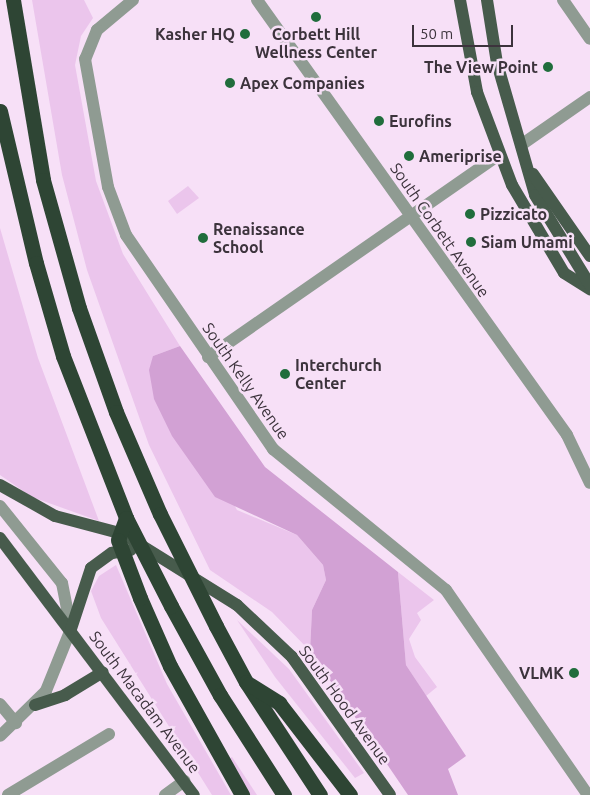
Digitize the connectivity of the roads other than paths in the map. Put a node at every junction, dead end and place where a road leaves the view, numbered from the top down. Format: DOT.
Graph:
graph roads {
  1 [pos="13,0"];
  2 [pos="133,0"];
  3 [pos="257,0"];
  4 [pos="460,0"];
  5 [pos="487,0"];
  6 [pos="563,0"];
  7 [pos="590,39"];
  8 [pos="590,97"];
  9 [pos="0,111"];
  10 [pos="521,145"];
  11 [pos="499,156"];
  12 [pos="533,174"];
  13 [pos="409,215"];
  14 [pos="590,256"];
  15 [pos="590,284"];
  16 [pos="590,289"];
  17 [pos="208,357"];
  18 [pos="590,483"];
  19 [pos="0,485"];
  20 [pos="0,506"];
  21 [pos="126,518"];
  22 [pos="0,538"];
  23 [pos="148,552"];
  24 [pos="71,629"];
  25 [pos="103,672"];
  26 [pos="246,682"];
  27 [pos="0,704"];
  28 [pos="35,705"];
  29 [pos="16,724"];
  30 [pos="109,734"];
  31 [pos="0,736"];
  32 [pos="184,781"];
  33 [pos="0,786"];
  34 [pos="7,795"];
  35 [pos="165,795"];
  36 [pos="194,795"];
  37 [pos="242,795"];
  38 [pos="284,795"];
  39 [pos="320,795"];
  40 [pos="350,795"];
  41 [pos="390,795"];
  42 [pos="588,795"];
  1 -- 26 [label="highway, bridge"];
  2 -- 17 [label="street, South Kelly Avenue"];
  3 -- 13 [label="street, South Corbett Avenue"];
  4 -- 11 [label="main road"];
  5 -- 10 [label="main road"];
  6 -- 7 [label="street"];
  8 -- 10 [label="street"];
  9 -- 21 [label="highway"];
  10 -- 12 [label="main road"];
  11 -- 13 [label="street"];
  11 -- 16 [label="main road"];
  12 -- 14 [label="main road"];
  12 -- 15 [label="main road"];
  13 -- 17 [label="street"];
  13 -- 18 [label="street, South Corbett Avenue"];
  17 -- 42 [label="street, South Kelly Avenue"];
  19 -- 23 [label="main road, South Hood Avenue"];
  20 -- 24 [label="street, South Macadam Avenue"];
  21 -- 37 [label="highway, bridge"];
  21 -- 38 [label="highway, bridge"];
  22 -- 24 [label="main road, South Macadam Avenue"];
  23 -- 24 [label="main road"];
  23 -- 41 [label="main road, South Hood Avenue"];
  24 -- 25 [label="main road, South Macadam Avenue"];
  24 -- 28 [label="street"];
  25 -- 28 [label="main road"];
  25 -- 32 [label="main road, South Macadam Avenue"];
  26 -- 39 [label="highway"];
  26 -- 40 [label="highway"];
  27 -- 29 [label="street"];
  28 -- 29 [label="street"];
  29 -- 31 [label="street"];
  30 -- 34 [label="street"];
  32 -- 35 [label="street"];
  32 -- 36 [label="main road, South Macadam Avenue"];
  33 -- 34 [label="street"];
}
